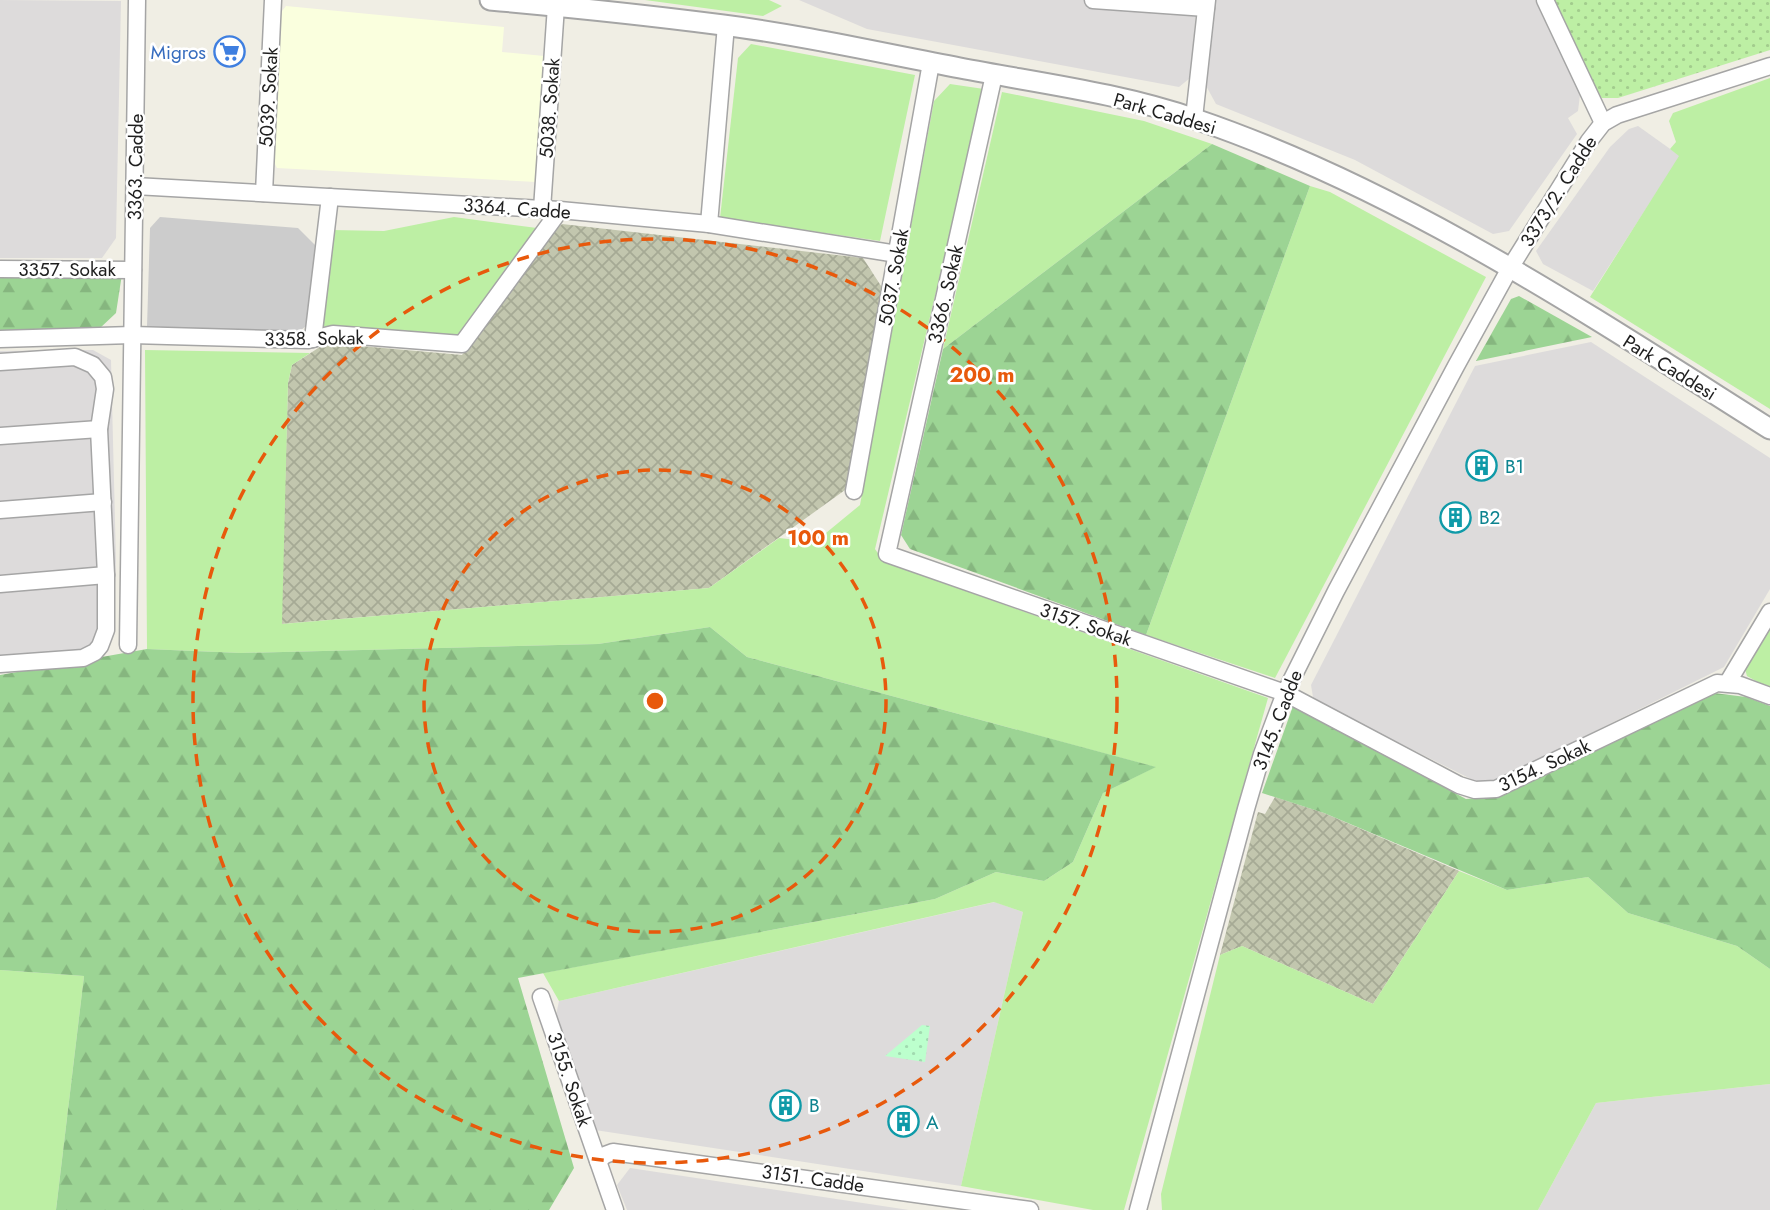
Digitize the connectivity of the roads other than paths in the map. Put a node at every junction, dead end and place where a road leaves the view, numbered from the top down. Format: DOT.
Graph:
graph roads {
  1 [pos="137,0"];
  2 [pos="273,0"];
  3 [pos="490,0"];
  4 [pos="1093,0"];
  5 [pos="1545,0"];
  6 [pos="1207,4"];
  7 [pos="556,6"];
  8 [pos="726,25"];
  9 [pos="931,63"];
  10 [pos="1770,66"];
  11 [pos="994,75"];
  12 [pos="1194,118"];
  13 [pos="1603,123"];
  14 [pos="135,186"];
  15 [pos="264,193"];
  16 [pos="330,197"];
  17 [pos="542,209"];
  18 [pos="560,210"];
  19 [pos="709,224"];
  20 [pos="897,254"];
  21 [pos="1510,268"];
  22 [pos="0,269"];
  23 [pos="133,270"];
  24 [pos="132,335"];
  25 [pos="0,339"];
  26 [pos="313,339"];
  27 [pos="0,362"];
  28 [pos="99,429"];
  29 [pos="1770,429"];
  30 [pos="0,436"];
  31 [pos="854,491"];
  32 [pos="103,502"];
  33 [pos="0,510"];
  34 [pos="887,554"];
  35 [pos="106,575"];
  36 [pos="0,584"];
  37 [pos="1770,612"];
  38 [pos="128,645"];
  39 [pos="0,664"];
  40 [pos="1728,682"];
  41 [pos="1285,693"];
  42 [pos="1770,696"];
  43 [pos="541,998"];
  44 [pos="598,1161"];
  45 [pos="615,1210"];
  46 [pos="1030,1210"];
  47 [pos="1138,1210"];
  1 -- 14 [label="street, 3363. Cadde"];
  2 -- 15 [label="street, 5039. Sokak"];
  3 -- 7 [label="street, Park Caddesi"];
  4 -- 6 [label="street"];
  5 -- 13 [label="street"];
  6 -- 12 [label="street"];
  7 -- 8 [label="street, Park Caddesi"];
  7 -- 17 [label="street, 5038. Sokak"];
  8 -- 9 [label="street, Park Caddesi"];
  8 -- 19 [label="street"];
  9 -- 11 [label="street, Park Caddesi"];
  9 -- 20 [label="street, 5037. Sokak"];
  10 -- 13 [label="street, 3373/2. Cadde"];
  11 -- 12 [label="street, Park Caddesi"];
  11 -- 34 [label="street, 3366. Sokak"];
  12 -- 21 [label="street, Park Caddesi"];
  13 -- 21 [label="street, 3373/2. Cadde"];
  14 -- 15 [label="street, 3364. Cadde"];
  14 -- 23 [label="street, 3363. Cadde"];
  15 -- 16 [label="street, 3364. Cadde"];
  16 -- 17 [label="street, 3364. Cadde"];
  16 -- 26 [label="street"];
  17 -- 18 [label="street, 3364. Cadde"];
  18 -- 19 [label="street, 3364. Cadde"];
  18 -- 26 [label="street, 3358. Sokak"];
  19 -- 20 [label="street, 3364. Cadde"];
  20 -- 31 [label="street, 5037. Sokak"];
  21 -- 29 [label="street, Park Caddesi"];
  21 -- 41 [label="street, 3145. Cadde"];
  22 -- 23 [label="street, 3357. Sokak"];
  23 -- 24 [label="street, 3363. Cadde"];
  24 -- 25 [label="street, 3358. Sokak"];
  24 -- 26 [label="street, 3358. Sokak"];
  24 -- 38 [label="street, 3363. Cadde"];
  27 -- 28 [label="street"];
  28 -- 30 [label="street"];
  28 -- 32 [label="street"];
  32 -- 33 [label="street"];
  32 -- 35 [label="street"];
  34 -- 41 [label="street, 3157. Sokak"];
  35 -- 36 [label="street"];
  35 -- 39 [label="street"];
  37 -- 40 [label="street"];
  40 -- 41 [label="street, 3154. Sokak"];
  40 -- 42 [label="street"];
  41 -- 47 [label="street, 3145. Cadde"];
  43 -- 44 [label="street, 3155. Sokak"];
  44 -- 45 [label="street, 3155. Sokak"];
  44 -- 46 [label="street, 3151. Cadde"];
}
